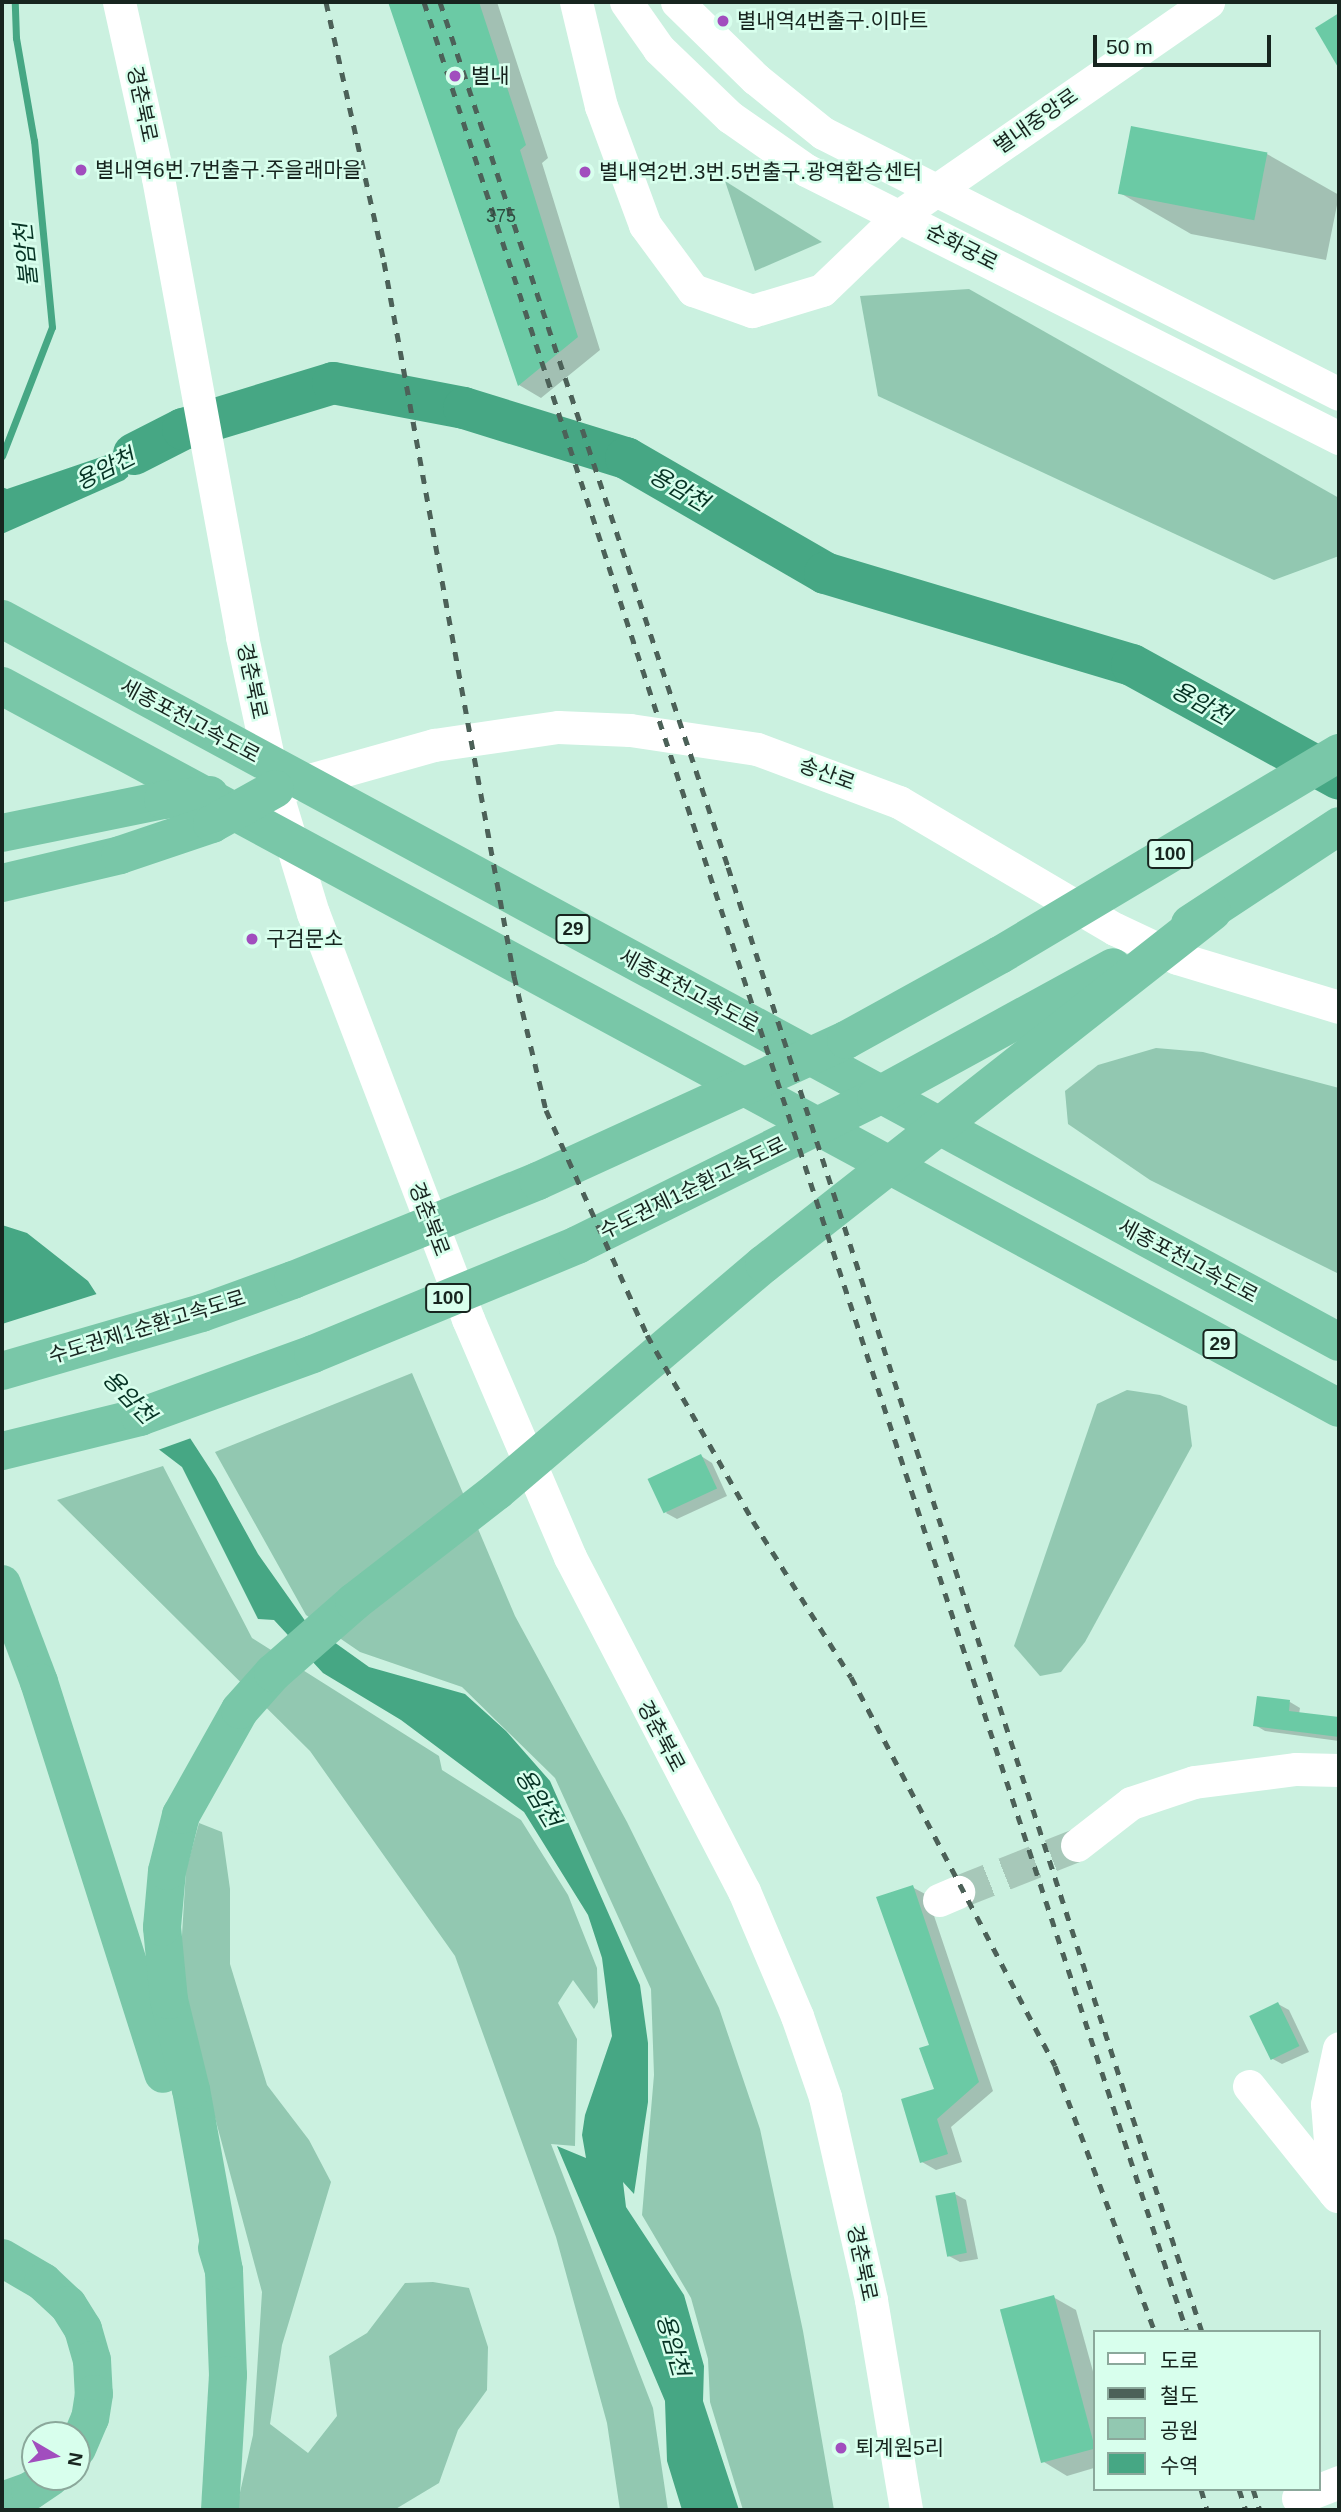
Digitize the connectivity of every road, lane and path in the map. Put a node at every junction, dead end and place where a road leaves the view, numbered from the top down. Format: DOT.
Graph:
graph roads {
  1 [pos="120,2"];
  2 [pos="576,2"];
  3 [pos="626,2"];
  4 [pos="677,2"];
  5 [pos="1208,2"];
  6 [pos="933,192"];
  7 [pos="899,216"];
  8 [pos="1339,394"];
  9 [pos="1339,438"];
  10 [pos="2,619"];
  11 [pos="2,686"];
  12 [pos="1339,753"];
  13 [pos="275,789"];
  14 [pos="1339,826"];
  15 [pos="2,833"];
  16 [pos="2,883"];
  17 [pos="1078,1001"];
  18 [pos="1339,1007"];
  19 [pos="1339,1342"];
  20 [pos="4,1370"];
  21 [pos="1339,1408"];
  22 [pos="2,1451"];
  23 [pos="2,1584"];
  24 [pos="1339,1770"];
  25 [pos="1077,1845"];
  26 [pos="1339,2048"];
  27 [pos="1248,2087"];
  28 [pos="1337,2195"];
  29 [pos="2,2258"];
  30 [pos="224,2271"];
  31 [pos="228,2375"];
  32 [pos="89,2421"];
  33 [pos="1339,2482"];
  34 [pos="1320,2489"];
  35 [pos="30,2491"];
  36 [pos="1316,2491"];
  37 [pos="1298,2498"];
  38 [pos="2,2501"];
  39 [pos="191,2510"];
  40 [pos="220,2510"];
  41 [pos="906,2510"];
  1 -- 13 [label="street, 경춘북로"];
  2 -- 7 [label="street, 별내중앙로"];
  3 -- 7 [label="street, 순화궁로"];
  4 -- 6 [label="street, 순화궁로"];
  5 -- 6 [label="street, 별내중앙로"];
  6 -- 7 [label="street, 별내중앙로"];
  6 -- 8 [label="street, 순화궁로"];
  7 -- 9 [label="street, 순화궁로"];
  10 -- 19 [label="highway, 세종포천고속도로 / 29"];
  11 -- 21 [label="highway, 29"];
  12 -- 20 [label="highway, 수도권제1순환고속도로 / 100"];
  13 -- 15 [label="highway"];
  13 -- 16 [label="highway"];
  13 -- 18 [label="street, 송산로"];
  13 -- 41 [label="street, 경춘북로"];
  14 -- 17 [label="highway, 수도권제1순환고속도로 / 100"];
  17 -- 22 [label="highway, 수도권제1순환고속도로 / 100"];
  17 -- 30 [label="highway"];
  23 -- 30 [label="highway"];
  24 -- 25 [label="street"];
  26 -- 28 [label="street"];
  27 -- 28 [label="street"];
  29 -- 32 [label="highway"];
  30 -- 31 [label="highway"];
  31 -- 39 [label="highway"];
  31 -- 40 [label="highway"];
  33 -- 34 [label="street"];
  35 -- 38 [label="highway"];
  36 -- 37 [label="street"];
}
